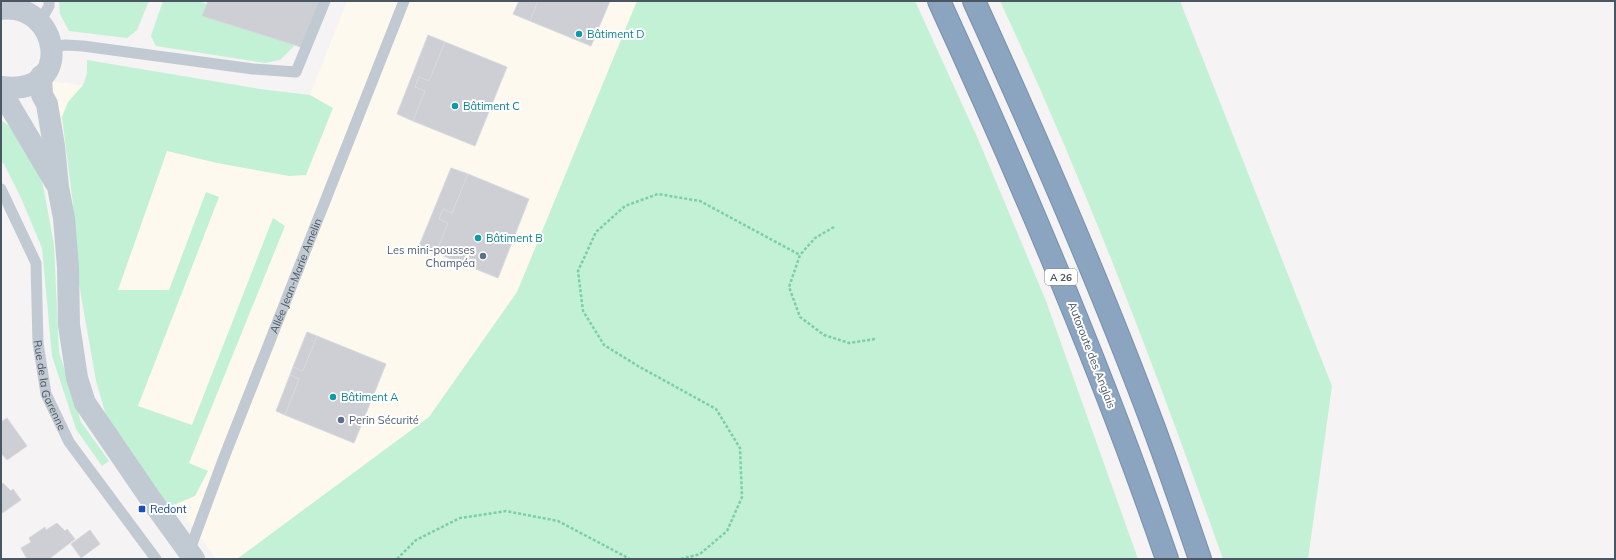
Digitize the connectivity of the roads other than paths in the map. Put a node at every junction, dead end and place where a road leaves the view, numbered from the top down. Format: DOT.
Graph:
graph roads {
  1 [pos="325,1"];
  2 [pos="404,1"];
  3 [pos="939,1"];
  4 [pos="974,1"];
  5 [pos="6,6"];
  6 [pos="45,10"];
  7 [pos="52,47"];
  8 [pos="41,76"];
  9 [pos="1,87"];
  10 [pos="1,91"];
  11 [pos="58,187"];
  12 [pos="1,189"];
  13 [pos="192,556"];
  14 [pos="156,559"];
  15 [pos="1167,559"];
  16 [pos="1200,559"];
  1 -- 7 [label="lane"];
  2 -- 13 [label="lane, Allée Jean-Marie Amelin"];
  3 -- 15 [label="highway, Autoroute des Anglais / A 26"];
  4 -- 16 [label="highway, A 26"];
  5 -- 6 [label="street"];
  6 -- 7 [label="street"];
  7 -- 8 [label="street"];
  8 -- 9 [label="street"];
  8 -- 11 [label="street"];
  10 -- 11 [label="street"];
  11 -- 13 [label="street"];
  12 -- 14 [label="lane, Rue de la Garenne"];
}
